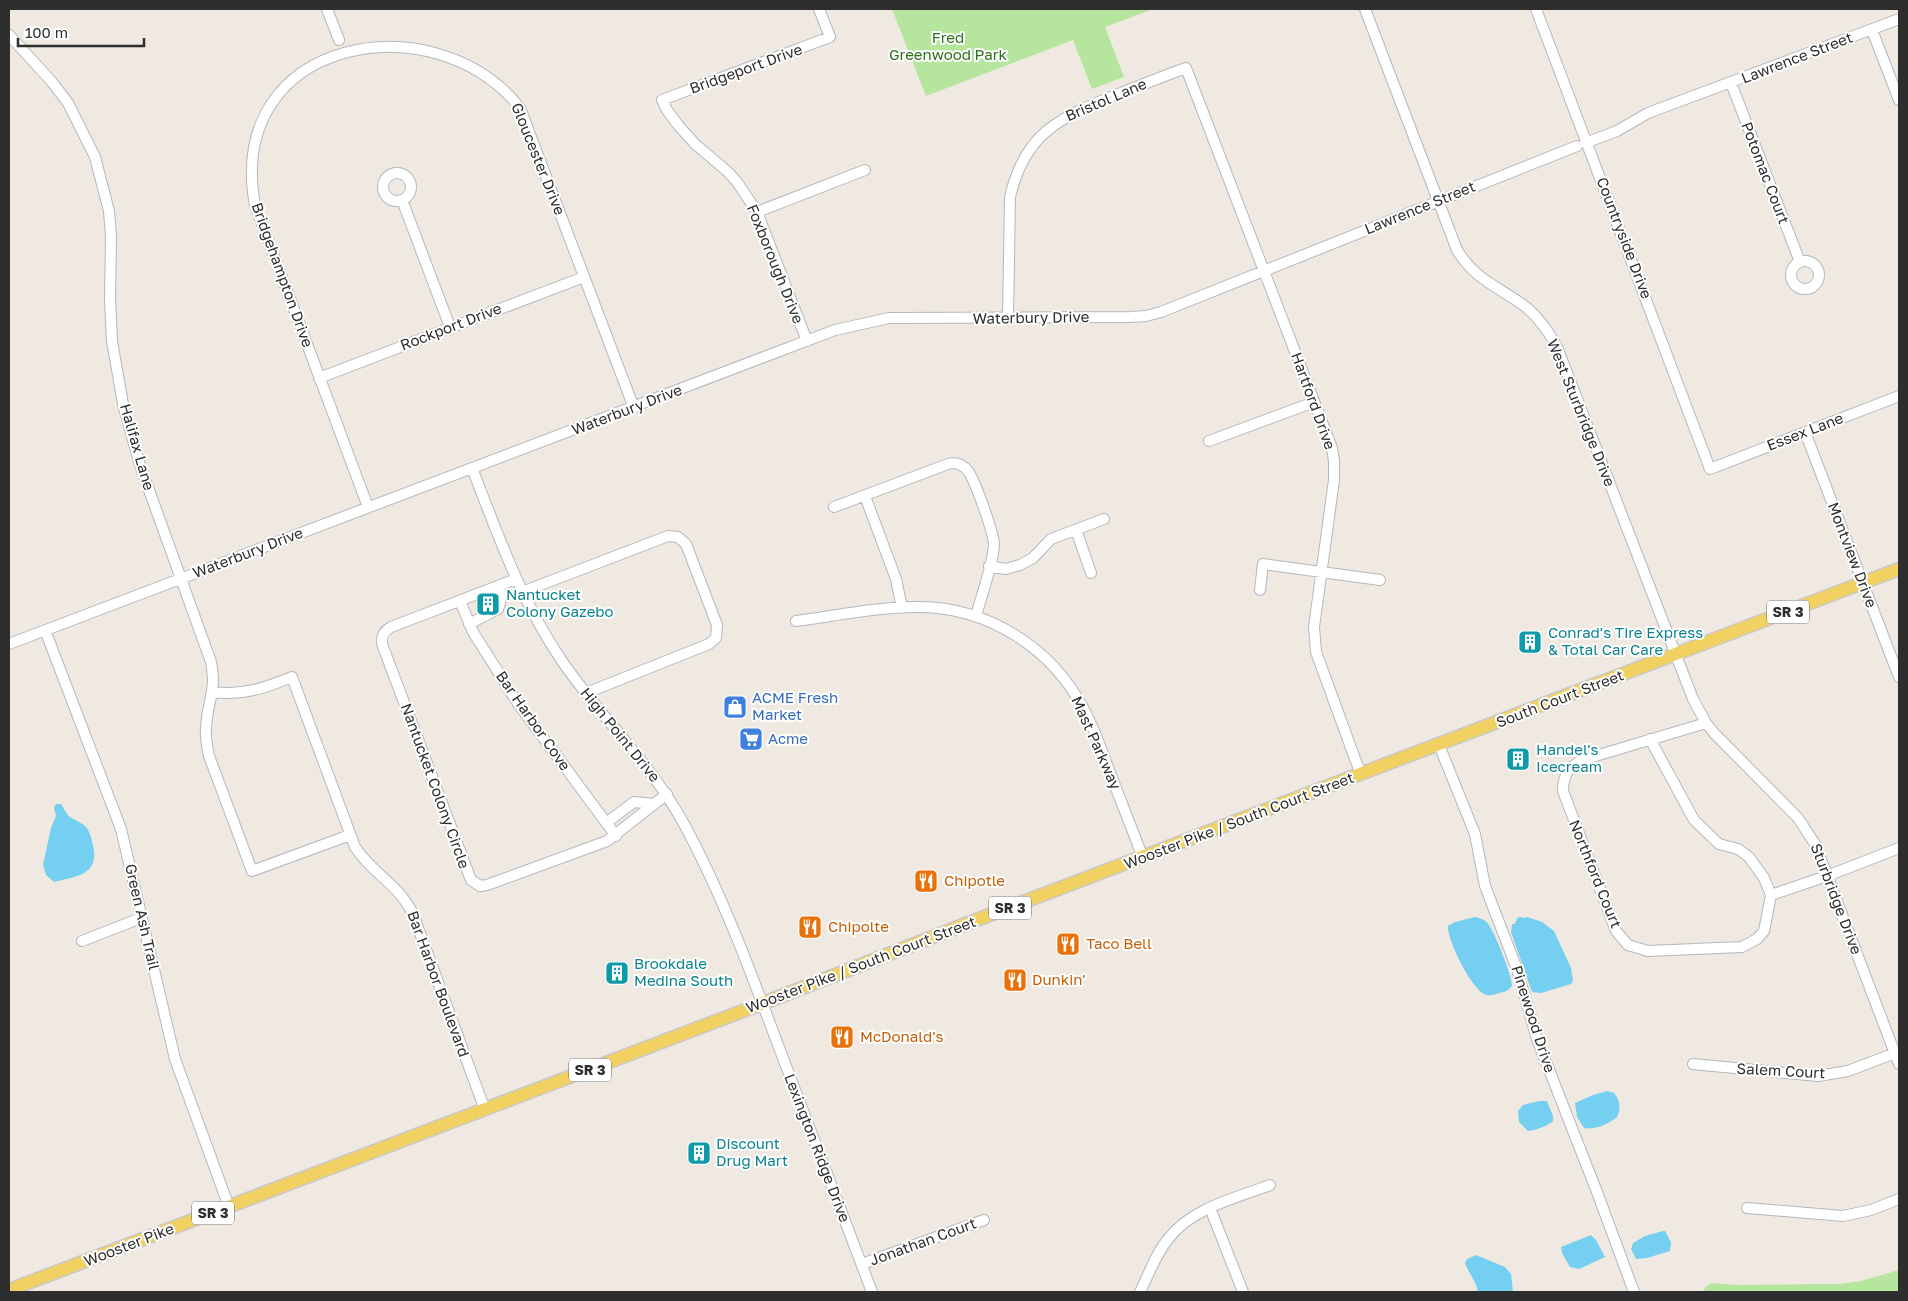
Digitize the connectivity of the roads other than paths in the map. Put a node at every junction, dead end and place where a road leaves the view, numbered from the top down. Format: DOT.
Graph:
graph roads {
  1 [pos="327,9"];
  2 [pos="819,9"];
  3 [pos="1365,9"];
  4 [pos="1536,9"];
  5 [pos="1899,19"];
  6 [pos="1872,30"];
  7 [pos="9,36"];
  8 [pos="329,44"];
  9 [pos="307,58"];
  10 [pos="489,67"];
  11 [pos="1186,68"];
  12 [pos="1731,83"];
  13 [pos="662,100"];
  14 [pos="1899,100"];
  15 [pos="1583,144"];
  16 [pos="865,170"];
  17 [pos="402,200"];
  18 [pos="1438,201"];
  19 [pos="757,212"];
  20 [pos="1800,262"];
  21 [pos="1263,270"];
  22 [pos="584,276"];
  23 [pos="1008,318"];
  24 [pos="450,327"];
  25 [pos="807,341"];
  26 [pos="319,378"];
  27 [pos="1899,396"];
  28 [pos="1314,402"];
  29 [pos="634,408"];
  30 [pos="1805,432"];
  31 [pos="1210,441"];
  32 [pos="472,468"];
  33 [pos="1710,469"];
  34 [pos="865,496"];
  35 [pos="368,507"];
  36 [pos="834,507"];
  37 [pos="1104,520"];
  38 [pos="1076,530"];
  39 [pos="989,566"];
  40 [pos="1899,569"];
  41 [pos="1321,572"];
  42 [pos="1091,573"];
  43 [pos="181,578"];
  44 [pos="516,579"];
  45 [pos="1380,580"];
  46 [pos="1862,583"];
  47 [pos="502,585"];
  48 [pos="1260,590"];
  49 [pos="522,592"];
  50 [pos="460,600"];
  51 [pos="902,608"];
  52 [pos="976,616"];
  53 [pos="796,621"];
  54 [pos="469,624"];
  55 [pos="45,630"];
  56 [pos="9,644"];
  57 [pos="1676,655"];
  58 [pos="1899,677"];
  59 [pos="213,692"];
  60 [pos="586,693"];
  61 [pos="1706,723"];
  62 [pos="1650,739"];
  63 [pos="1439,745"];
  64 [pos="1361,775"];
  65 [pos="667,794"];
  66 [pos="654,804"];
  67 [pos="606,823"];
  68 [pos="350,835"];
  69 [pos="616,836"];
  70 [pos="1899,848"];
  71 [pos="1143,858"];
  72 [pos="1827,876"];
  73 [pos="1771,895"];
  74 [pos="141,918"];
  75 [pos="82,940"];
  76 [pos="762,1004"];
  77 [pos="1895,1053"];
  78 [pos="1693,1064"];
  79 [pos="1899,1064"];
  80 [pos="485,1110"];
  81 [pos="417,1136"];
  82 [pos="1270,1185"];
  83 [pos="1899,1200"];
  84 [pos="229,1207"];
  85 [pos="1210,1208"];
  86 [pos="1746,1208"];
  87 [pos="984,1220"];
  88 [pos="862,1264"];
  89 [pos="9,1290"];
  90 [pos="872,1292"];
  91 [pos="1140,1292"];
  92 [pos="1243,1292"];
  93 [pos="1634,1292"];
  1 -- 8 [label="street"];
  2 -- 13 [label="street, Bridgeport Drive"];
  3 -- 18 [label="street, West Sturbridge Drive"];
  4 -- 15 [label="street, Countryside Drive"];
  5 -- 6 [label="street, Lawrence Street"];
  6 -- 12 [label="street, Lawrence Street"];
  6 -- 14 [label="street"];
  7 -- 43 [label="street, Halifax Lane"];
  9 -- 26 [label="street, Bridgehampton Drive"];
  10 -- 22 [label="street, Gloucester Drive"];
  11 -- 21 [label="street, Hartford Drive"];
  11 -- 23 [label="street, Bristol Lane"];
  12 -- 15 [label="street, Lawrence Street"];
  12 -- 20 [label="street, Potomac Court"];
  13 -- 19 [label="street, Foxborough Drive"];
  15 -- 18 [label="street, Lawrence Street"];
  15 -- 33 [label="street, Countryside Drive"];
  16 -- 19 [label="street"];
  17 -- 24 [label="street"];
  18 -- 21 [label="street, Lawrence Street"];
  18 -- 57 [label="street, West Sturbridge Drive"];
  19 -- 25 [label="street, Foxborough Drive"];
  21 -- 23 [label="street, Waterbury Drive"];
  21 -- 28 [label="street, Hartford Drive"];
  22 -- 24 [label="street, Rockport Drive"];
  22 -- 29 [label="street, Gloucester Drive"];
  23 -- 25 [label="street, Waterbury Drive"];
  24 -- 26 [label="street, Rockport Drive"];
  25 -- 29 [label="street, Waterbury Drive"];
  26 -- 35 [label="street, Bridgehampton Drive"];
  27 -- 30 [label="street, Essex Lane"];
  28 -- 31 [label="street"];
  28 -- 41 [label="street, Hartford Drive"];
  29 -- 32 [label="street, Waterbury Drive"];
  30 -- 33 [label="street, Essex Lane"];
  30 -- 46 [label="street, Montview Drive"];
  32 -- 35 [label="street, Waterbury Drive"];
  32 -- 44 [label="street, High Point Drive"];
  34 -- 36 [label="street"];
  34 -- 39 [label="street"];
  34 -- 51 [label="street"];
  35 -- 43 [label="street, Waterbury Drive"];
  37 -- 38 [label="street"];
  38 -- 39 [label="street"];
  38 -- 42 [label="street"];
  39 -- 52 [label="street"];
  40 -- 46 [label="main road, South Court Street / SR 3"];
  41 -- 45 [label="street"];
  41 -- 48 [label="street"];
  41 -- 64 [label="street, Hartford Drive"];
  43 -- 55 [label="street, Waterbury Drive"];
  43 -- 59 [label="street, Halifax Lane"];
  44 -- 47 [label="street, Nantucket Colony Circle"];
  44 -- 49 [label="street, High Point Drive"];
  46 -- 57 [label="main road, South Court Street / SR 3"];
  46 -- 58 [label="street, Montview Drive"];
  47 -- 50 [label="street, Nantucket Colony Circle"];
  47 -- 54 [label="street"];
  49 -- 60 [label="street, High Point Drive"];
  49 -- 60 [label="street"];
  50 -- 54 [label="street, Bar Harbor Cove"];
  50 -- 69 [label="street, Nantucket Colony Circle"];
  51 -- 52 [label="street, Mast Parkway"];
  51 -- 53 [label="street, Mast Parkway"];
  52 -- 71 [label="street, Mast Parkway"];
  54 -- 67 [label="street, Bar Harbor Cove"];
  55 -- 56 [label="street, Waterbury Drive"];
  55 -- 74 [label="street, Green Ash Trail"];
  57 -- 61 [label="street, Sturbridge Drive"];
  57 -- 63 [label="main road, South Court Street / SR 3"];
  59 -- 68 [label="street, Bar Harbor Boulevard"];
  59 -- 68 [label="street, Halifax Lane"];
  60 -- 65 [label="street, High Point Drive"];
  61 -- 62 [label="street, Northford Court"];
  61 -- 72 [label="street, Sturbridge Drive"];
  62 -- 73 [label="street"];
  62 -- 73 [label="street, Northford Court"];
  63 -- 64 [label="main road, South Court Street / SR 3"];
  63 -- 93 [label="street, Pinewood Drive"];
  64 -- 71 [label="main road, Wooster Pike / South Court Street / SR 3"];
  65 -- 66 [label="street, Nantucket Colony Circle"];
  65 -- 76 [label="street, High Point Drive"];
  66 -- 67 [label="street"];
  66 -- 69 [label="street, Nantucket Colony Circle"];
  67 -- 69 [label="street, Bar Harbor Cove"];
  68 -- 80 [label="street, Bar Harbor Boulevard"];
  70 -- 72 [label="street"];
  71 -- 76 [label="main road, Wooster Pike / South Court Street / SR 3"];
  72 -- 73 [label="street"];
  72 -- 77 [label="street, Sturbridge Drive"];
  74 -- 75 [label="street"];
  74 -- 84 [label="street, Green Ash Trail"];
  76 -- 80 [label="main road, Wooster Pike / South Court Street / SR 3"];
  76 -- 88 [label="street, Lexington Ridge Drive"];
  77 -- 78 [label="street, Salem Court"];
  77 -- 79 [label="street, Sturbridge Drive"];
  80 -- 81 [label="main road, Wooster Pike / South Court Street / SR 3"];
  81 -- 84 [label="main road, Wooster Pike / SR 3"];
  82 -- 85 [label="street"];
  83 -- 86 [label="street"];
  84 -- 89 [label="main road, Wooster Pike / SR 3"];
  85 -- 91 [label="street"];
  85 -- 92 [label="street"];
  87 -- 88 [label="street, Jonathan Court"];
  88 -- 90 [label="street, Lexington Ridge Drive"];
}
